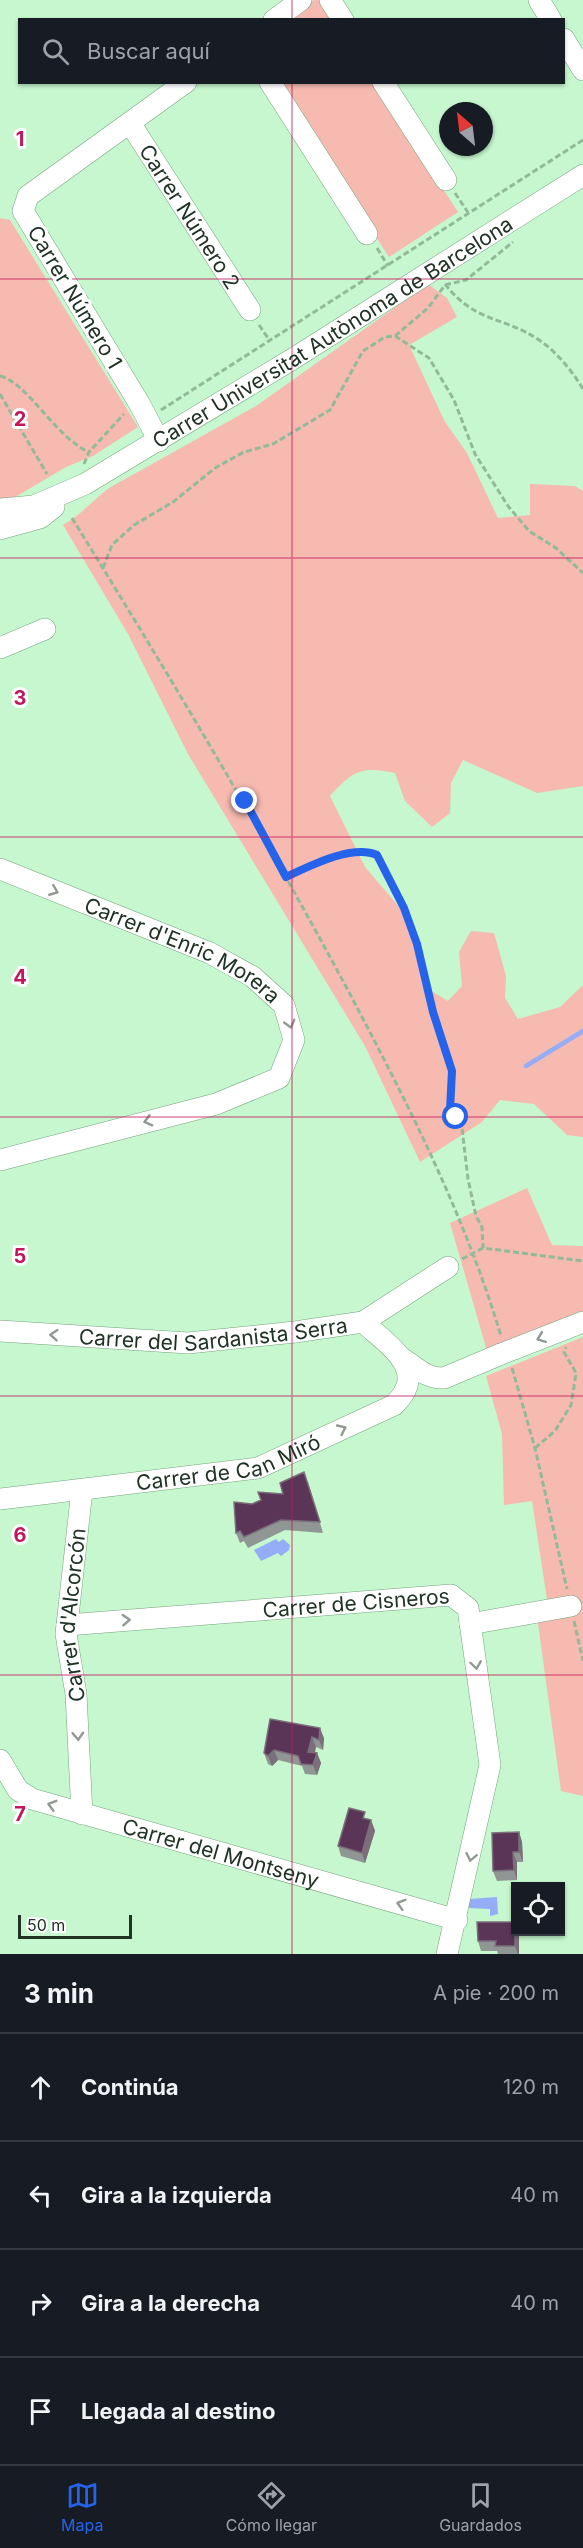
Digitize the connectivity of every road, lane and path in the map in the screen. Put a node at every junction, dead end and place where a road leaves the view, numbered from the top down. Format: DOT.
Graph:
graph roads {
  1 [pos="301,0"];
  2 [pos="330,0"];
  3 [pos="539,0"];
  4 [pos="277,18"];
  5 [pos="342,18"];
  6 [pos="550,18"];
  7 [pos="565,41"];
  8 [pos="583,69"];
  9 [pos="183,84"];
  10 [pos="271,84"];
  11 [pos="384,84"];
  12 [pos="130,123"];
  13 [pos="583,140"];
  14 [pos="583,175"];
  15 [pos="446,180"];
  16 [pos="469,213"];
  17 [pos="367,234"];
  18 [pos="250,310"];
  19 [pos="395,336"];
  20 [pos="0,376"];
  21 [pos="583,389"];
  22 [pos="0,394"];
  23 [pos="160,410"];
  24 [pos="119,418"];
  25 [pos="159,441"];
  26 [pos="47,474"];
  27 [pos="79,488"];
  28 [pos="0,509"];
  29 [pos="72,518"];
  30 [pos="0,529"];
  31 [pos="103,568"];
  32 [pos="583,573"];
  33 [pos="45,629"];
  34 [pos="0,648"];
  35 [pos="0,869"];
  36 [pos="0,1160"];
  37 [pos="483,1248"];
  38 [pos="472,1252"];
  39 [pos="583,1261"];
  40 [pos="448,1267"];
  41 [pos="363,1322"];
  42 [pos="573,1330"];
  43 [pos="0,1331"];
  44 [pos="400,1358"];
  45 [pos="535,1448"];
  46 [pos="82,1490"];
  47 [pos="0,1499"];
  48 [pos="571,1606"];
  49 [pos="470,1624"];
  50 [pos="67,1625"];
  51 [pos="0,1760"];
  52 [pos="82,1814"];
  53 [pos="457,1920"];
  54 [pos="447,1954"];
  1 -- 4 [label="street"];
  2 -- 5 [label="street"];
  3 -- 6 [label="street"];
  7 -- 8 [label="street"];
  9 -- 12 [label="street, Carrer Número 1"];
  10 -- 17 [label="street"];
  11 -- 15 [label="street"];
  12 -- 18 [label="street, Carrer Número 2"];
  12 -- 25 [label="street, Carrer Número 1"];
  13 -- 16 [label="path"];
  14 -- 25 [label="street, Carrer Universitat Autònoma de Barcelona"];
  15 -- 16 [label="path"];
  16 -- 23 [label="path"];
  19 -- 21 [label="path"];
  19 -- 31 [label="path"];
  19 -- 32 [label="path"];
  20 -- 24 [label="path"];
  22 -- 26 [label="path"];
  25 -- 27 [label="street, Carrer Universitat Autònoma de Barcelona"];
  27 -- 28 [label="street, Carrer Universitat Autònoma de Barcelona"];
  27 -- 30 [label="street, Carrer Universitat Autònoma de Barcelona"];
  29 -- 31 [label="path"];
  31 -- 37 [label="path"];
  33 -- 34 [label="street"];
  35 -- 36 [label="street, Carrer d'Enric Morera, one-way"];
  37 -- 38 [label="path"];
  37 -- 39 [label="path"];
  40 -- 41 [label="street, Carrer del Sardanista Serra"];
  41 -- 43 [label="street, Carrer del Sardanista Serra, one-way"];
  41 -- 44 [label="street"];
  42 -- 44 [label="street, one-way"];
  42 -- 45 [label="path"];
  46 -- 44 [label="street, Carrer de Can Miró, one-way"];
  46 -- 47 [label="street, Carrer de Can Miró"];
  46 -- 50 [label="street, Carrer d'Alcorcón"];
  48 -- 49 [label="street"];
  50 -- 49 [label="street, Carrer de Cisneros, one-way"];
  49 -- 53 [label="street, Carrer de Cisneros, one-way"];
  50 -- 52 [label="street, Carrer d'Alcorcón, one-way"];
  52 -- 51 [label="street, Carrer del Montseny, one-way"];
  53 -- 52 [label="street, Carrer del Montseny, one-way"];
  53 -- 54 [label="street, Carrer de Cisneros"];
}
